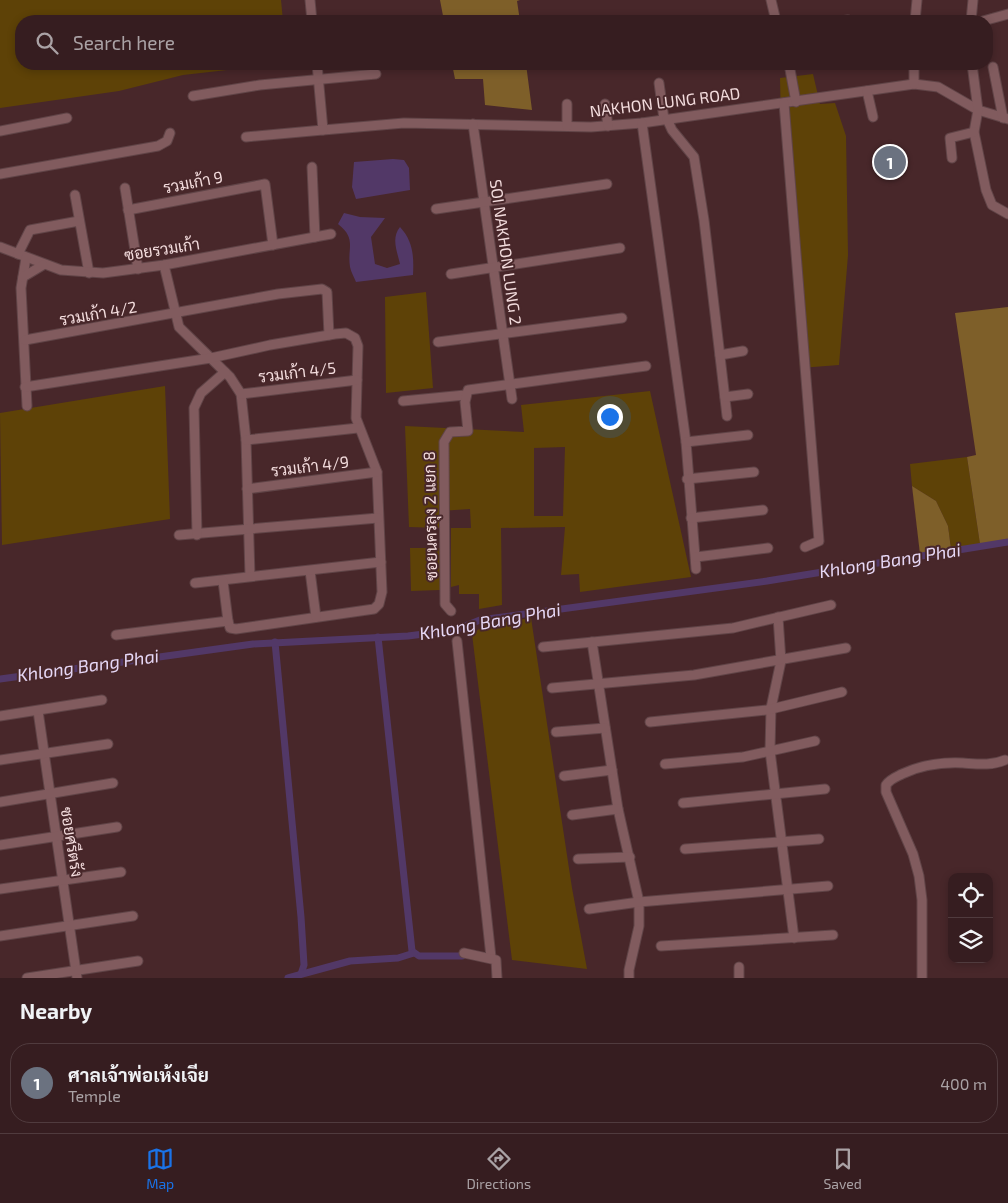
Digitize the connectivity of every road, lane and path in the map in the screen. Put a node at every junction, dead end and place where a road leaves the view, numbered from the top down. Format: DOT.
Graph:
graph roads {
  1 [pos="310,0"];
  2 [pos="771,0"];
  3 [pos="917,0"];
  4 [pos="973,0"];
  5 [pos="1008,14"];
  6 [pos="311,15"];
  7 [pos="775,15"];
  8 [pos="916,15"];
  9 [pos="972,15"];
  10 [pos="993,18"];
  11 [pos="994,67"];
  12 [pos="318,70"];
  13 [pos="790,70"];
  14 [pos="914,70"];
  15 [pos="973,70"];
  16 [pos="376,74"];
  17 [pos="319,80"];
  18 [pos="659,83"];
  19 [pos="914,84"];
  20 [pos="867,92"];
  21 [pos="193,96"];
  22 [pos="796,102"];
  23 [pos="784,103"];
  24 [pos="567,104"];
  25 [pos="605,104"];
  26 [pos="978,110"];
  27 [pos="873,117"];
  28 [pos="67,118"];
  29 [pos="1005,118"];
  30 [pos="666,119"];
  31 [pos="642,123"];
  32 [pos="473,124"];
  33 [pos="567,126"];
  34 [pos="608,126"];
  35 [pos="322,130"];
  36 [pos="0,131"];
  37 [pos="974,132"];
  38 [pos="170,133"];
  39 [pos="246,137"];
  40 [pos="952,158"];
  41 [pos="312,168"];
  42 [pos="0,174"];
  43 [pos="262,174"];
  44 [pos="264,184"];
  45 [pos="607,184"];
  46 [pos="125,188"];
  47 [pos="75,195"];
  48 [pos="484,201"];
  49 [pos="436,209"];
  50 [pos="128,210"];
  51 [pos="1008,214"];
  52 [pos="80,221"];
  53 [pos="331,234"];
  54 [pos="315,237"];
  55 [pos="273,245"];
  56 [pos="0,248"];
  57 [pos="620,248"];
  58 [pos="22,256"];
  59 [pos="43,264"];
  60 [pos="164,265"];
  61 [pos="138,268"];
  62 [pos="493,268"];
  63 [pos="89,273"];
  64 [pos="451,274"];
  65 [pos="23,277"];
  66 [pos="175,314"];
  67 [pos="622,318"];
  68 [pos="503,334"];
  69 [pos="329,335"];
  70 [pos="25,340"];
  71 [pos="438,342"];
  72 [pos="743,351"];
  73 [pos="720,355"];
  74 [pos="211,358"];
  75 [pos="646,366"];
  76 [pos="225,372"];
  77 [pos="357,380"];
  78 [pos="510,385"];
  79 [pos="25,387"];
  80 [pos="241,394"];
  81 [pos="748,394"];
  82 [pos="465,395"];
  83 [pos="725,397"];
  84 [pos="512,399"];
  85 [pos="403,401"];
  86 [pos="27,406"];
  87 [pos="727,416"];
  88 [pos="358,428"];
  89 [pos="748,435"];
  90 [pos="246,440"];
  91 [pos="686,442"];
  92 [pos="377,472"];
  93 [pos="754,472"];
  94 [pos="687,479"];
  95 [pos="247,489"];
  96 [pos="763,510"];
  97 [pos="378,518"];
  98 [pos="691,518"];
  99 [pos="248,531"];
  100 [pos="179,535"];
  101 [pos="197,535"];
  102 [pos="805,547"];
  103 [pos="768,548"];
  104 [pos="696,557"];
  105 [pos="381,562"];
  106 [pos="696,569"];
  107 [pos="310,571"];
  108 [pos="250,576"];
  109 [pos="223,580"];
  110 [pos="195,583"];
  111 [pos="831,605"];
  112 [pos="451,611"];
  113 [pos="316,617"];
  114 [pos="778,617"];
  115 [pos="228,622"];
  116 [pos="116,635"];
  117 [pos="457,641"];
  118 [pos="592,642"];
  119 [pos="543,647"];
  120 [pos="846,648"];
  121 [pos="780,660"];
  122 [pos="600,684"];
  123 [pos="552,688"];
  124 [pos="842,692"];
  125 [pos="102,700"];
  126 [pos="771,708"];
  127 [pos="38,711"];
  128 [pos="0,716"];
  129 [pos="650,722"];
  130 [pos="605,728"];
  131 [pos="556,732"];
  132 [pos="815,741"];
  133 [pos="108,744"];
  134 [pos="770,752"];
  135 [pos="44,754"];
  136 [pos="0,760"];
  137 [pos="1005,760"];
  138 [pos="665,764"];
  139 [pos="612,770"];
  140 [pos="564,776"];
  141 [pos="113,784"];
  142 [pos="825,788"];
  143 [pos="775,794"];
  144 [pos="50,795"];
  145 [pos="0,802"];
  146 [pos="683,803"];
  147 [pos="618,809"];
  148 [pos="572,815"];
  149 [pos="117,827"];
  150 [pos="56,837"];
  151 [pos="819,839"];
  152 [pos="782,842"];
  153 [pos="0,845"];
  154 [pos="685,850"];
  155 [pos="630,857"];
  156 [pos="578,859"];
  157 [pos="121,872"];
  158 [pos="64,881"];
  159 [pos="828,886"];
  160 [pos="0,889"];
  161 [pos="788,890"];
  162 [pos="639,902"];
  163 [pos="589,909"];
  164 [pos="133,916"];
  165 [pos="70,926"];
  166 [pos="0,936"];
  167 [pos="833,936"];
  168 [pos="794,938"];
  169 [pos="661,946"];
  170 [pos="464,953"];
  171 [pos="491,957"];
  172 [pos="138,961"];
  173 [pos="739,967"];
  174 [pos="76,975"];
  175 [pos="27,978"];
  176 [pos="496,978"];
  177 [pos="629,978"];
  178 [pos="739,978"];
  179 [pos="922,978"];
  1 -- 6 [label="street"];
  2 -- 7 [label="street"];
  3 -- 8 [label="street"];
  4 -- 9 [label="street"];
  5 -- 10 [label="street"];
  11 -- 29 [label="street"];
  12 -- 17 [label="street"];
  13 -- 22 [label="street"];
  14 -- 19 [label="street"];
  15 -- 26 [label="street"];
  16 -- 17 [label="street"];
  17 -- 21 [label="street"];
  17 -- 35 [label="street"];
  18 -- 30 [label="street"];
  19 -- 20 [label="street, NAKHON LUNG ROAD"];
  19 -- 26 [label="street, NAKHON LUNG ROAD"];
  20 -- 22 [label="street, NAKHON LUNG ROAD"];
  20 -- 27 [label="street"];
  22 -- 23 [label="street, NAKHON LUNG ROAD"];
  23 -- 30 [label="street, NAKHON LUNG ROAD"];
  23 -- 102 [label="street"];
  24 -- 33 [label="street"];
  25 -- 34 [label="street"];
  26 -- 29 [label="street, NAKHON LUNG ROAD"];
  26 -- 37 [label="street"];
  28 -- 36 [label="street"];
  30 -- 31 [label="street, NAKHON LUNG ROAD"];
  30 -- 73 [label="street"];
  31 -- 34 [label="street, NAKHON LUNG ROAD"];
  31 -- 91 [label="street"];
  32 -- 33 [label="street, NAKHON LUNG ROAD"];
  32 -- 35 [label="street, NAKHON LUNG ROAD"];
  32 -- 48 [label="street, SOI NAKHON LUNG 2"];
  33 -- 34 [label="street, NAKHON LUNG ROAD"];
  35 -- 39 [label="street, NAKHON LUNG ROAD"];
  37 -- 40 [label="street"];
  37 -- 51 [label="street"];
  38 -- 42 [label="street"];
  41 -- 54 [label="street"];
  43 -- 44 [label="street"];
  44 -- 50 [label="street, รวมเก้า 9"];
  44 -- 55 [label="street"];
  45 -- 48 [label="street"];
  46 -- 50 [label="street"];
  47 -- 52 [label="street"];
  48 -- 49 [label="street"];
  48 -- 62 [label="street, SOI NAKHON LUNG 2"];
  50 -- 61 [label="street"];
  52 -- 58 [label="street"];
  52 -- 63 [label="street"];
  53 -- 54 [label="street, ซอยรวมเก้า"];
  54 -- 55 [label="street, ซอยรวมเก้า"];
  55 -- 60 [label="street, ซอยรวมเก้า"];
  56 -- 58 [label="street, ซอยรวมเก้า"];
  57 -- 62 [label="street"];
  58 -- 59 [label="street, ซอยรวมเก้า"];
  58 -- 65 [label="street"];
  59 -- 63 [label="street, ซอยรวมเก้า"];
  59 -- 65 [label="street"];
  60 -- 61 [label="street, ซอยรวมเก้า"];
  60 -- 66 [label="street"];
  61 -- 63 [label="street, ซอยรวมเก้า"];
  62 -- 64 [label="street"];
  62 -- 68 [label="street, SOI NAKHON LUNG 2"];
  65 -- 70 [label="street"];
  66 -- 69 [label="street, รวมเก้า 4/2"];
  66 -- 70 [label="street, รวมเก้า 4/2"];
  66 -- 74 [label="street"];
  67 -- 68 [label="street"];
  68 -- 71 [label="street"];
  68 -- 78 [label="street, SOI NAKHON LUNG 2"];
  69 -- 74 [label="street"];
  69 -- 77 [label="street"];
  70 -- 79 [label="street"];
  72 -- 73 [label="street"];
  73 -- 83 [label="street"];
  74 -- 76 [label="street"];
  74 -- 79 [label="street"];
  75 -- 78 [label="street"];
  76 -- 80 [label="street"];
  76 -- 101 [label="street"];
  77 -- 80 [label="street, รวมเก้า 4/5"];
  77 -- 88 [label="street"];
  78 -- 82 [label="street"];
  78 -- 84 [label="street, SOI NAKHON LUNG 2"];
  79 -- 86 [label="street"];
  80 -- 90 [label="street"];
  81 -- 83 [label="street"];
  82 -- 85 [label="street"];
  82 -- 112 [label="street, ซอยนครลุง 2 แยก 8"];
  83 -- 87 [label="street"];
  88 -- 90 [label="street"];
  88 -- 92 [label="street"];
  89 -- 91 [label="street"];
  90 -- 95 [label="street"];
  91 -- 94 [label="street"];
  92 -- 95 [label="street, รวมเก้า 4/9"];
  92 -- 97 [label="street"];
  93 -- 94 [label="street"];
  94 -- 98 [label="street"];
  95 -- 99 [label="street"];
  96 -- 98 [label="street"];
  97 -- 99 [label="street"];
  97 -- 105 [label="street"];
  98 -- 104 [label="street"];
  99 -- 101 [label="street"];
  99 -- 108 [label="street"];
  100 -- 101 [label="street"];
  103 -- 104 [label="street"];
  104 -- 106 [label="street"];
  105 -- 107 [label="street"];
  105 -- 113 [label="street"];
  107 -- 108 [label="street"];
  107 -- 113 [label="street"];
  108 -- 109 [label="street"];
  109 -- 110 [label="street"];
  109 -- 115 [label="street"];
  111 -- 114 [label="street"];
  113 -- 115 [label="street"];
  114 -- 118 [label="street"];
  114 -- 121 [label="street"];
  115 -- 116 [label="street"];
  117 -- 171 [label="street"];
  118 -- 119 [label="street"];
  118 -- 122 [label="street"];
  120 -- 121 [label="street"];
  121 -- 122 [label="street"];
  121 -- 126 [label="street"];
  122 -- 123 [label="street"];
  122 -- 130 [label="street"];
  124 -- 126 [label="street"];
  125 -- 127 [label="street"];
  126 -- 129 [label="street"];
  126 -- 134 [label="street"];
  127 -- 128 [label="street"];
  127 -- 135 [label="street, ซอยศรีตรัง"];
  130 -- 131 [label="street"];
  130 -- 139 [label="street"];
  132 -- 134 [label="street"];
  133 -- 135 [label="street"];
  134 -- 138 [label="street"];
  134 -- 143 [label="street"];
  135 -- 136 [label="street"];
  135 -- 144 [label="street, ซอยศรีตรัง"];
  137 -- 179 [label="street"];
  139 -- 140 [label="street"];
  139 -- 147 [label="street"];
  141 -- 144 [label="street"];
  142 -- 143 [label="street"];
  143 -- 146 [label="street"];
  143 -- 152 [label="street"];
  144 -- 145 [label="street"];
  144 -- 150 [label="street, ซอยศรีตรัง"];
  147 -- 148 [label="street"];
  147 -- 155 [label="street"];
  149 -- 150 [label="street"];
  150 -- 153 [label="street"];
  150 -- 158 [label="street, ซอยศรีตรัง"];
  151 -- 152 [label="street"];
  152 -- 154 [label="street"];
  152 -- 161 [label="street"];
  155 -- 156 [label="street"];
  155 -- 162 [label="street"];
  157 -- 158 [label="street"];
  158 -- 160 [label="street"];
  158 -- 165 [label="street, ซอยศรีตรัง"];
  159 -- 161 [label="street"];
  161 -- 162 [label="street"];
  161 -- 168 [label="street"];
  162 -- 163 [label="street"];
  162 -- 177 [label="street"];
  164 -- 165 [label="street"];
  165 -- 166 [label="street"];
  165 -- 174 [label="street, ซอยศรีตรัง"];
  167 -- 168 [label="street"];
  168 -- 169 [label="street"];
  170 -- 171 [label="street"];
  171 -- 176 [label="street"];
  172 -- 174 [label="street"];
  173 -- 178 [label="street"];
  174 -- 175 [label="street"];
}
